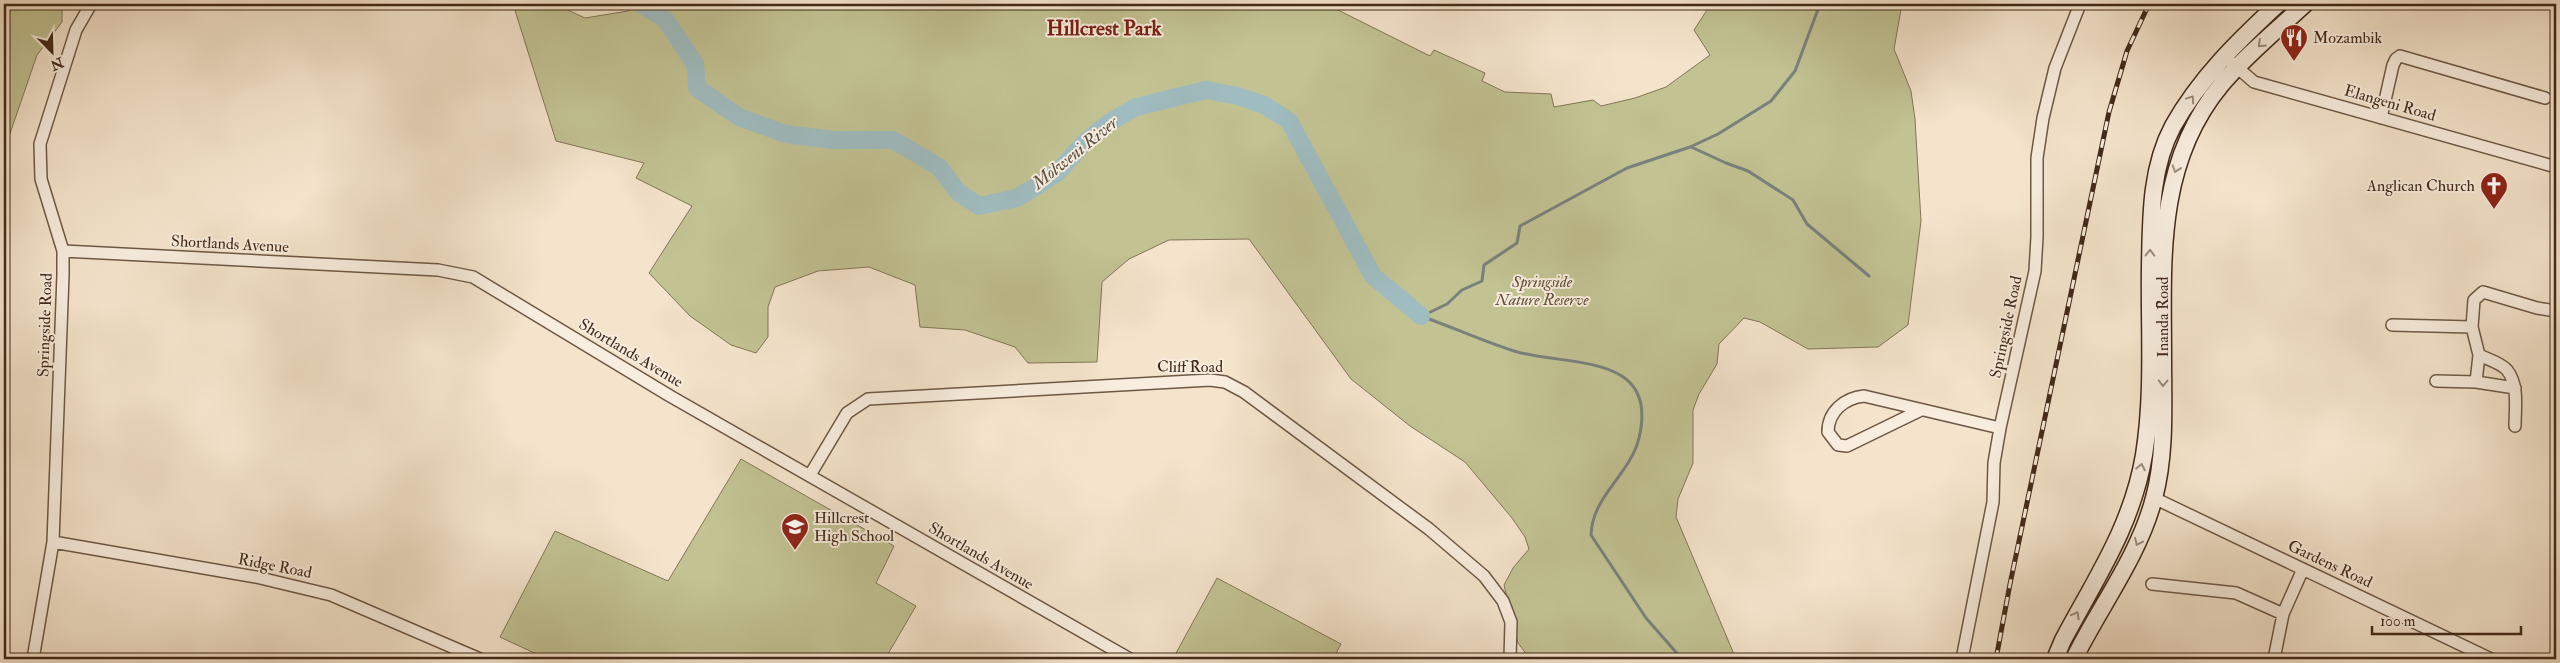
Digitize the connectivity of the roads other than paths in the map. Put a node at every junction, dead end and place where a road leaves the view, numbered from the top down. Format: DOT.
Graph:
graph roads {
  1 [pos="91,4"];
  2 [pos="2080,4"];
  3 [pos="2278,4"];
  4 [pos="2305,4"];
  5 [pos="2224,55"];
  6 [pos="2236,68"];
  7 [pos="2545,98"];
  8 [pos="2381,118"];
  9 [pos="2556,167"];
  10 [pos="64,251"];
  11 [pos="2556,311"];
  12 [pos="2392,325"];
  13 [pos="2472,327"];
  14 [pos="2479,355"];
  15 [pos="2436,381"];
  16 [pos="2476,382"];
  17 [pos="2515,388"];
  18 [pos="1921,410"];
  19 [pos="2515,426"];
  20 [pos="2000,428"];
  21 [pos="810,475"];
  22 [pos="2154,498"];
  23 [pos="53,542"];
  24 [pos="2304,570"];
  25 [pos="2152,584"];
  26 [pos="2283,614"];
  27 [pos="33,659"];
  28 [pos="480,659"];
  29 [pos="1130,659"];
  30 [pos="1510,659"];
  31 [pos="1962,659"];
  32 [pos="2056,659"];
  33 [pos="2074,659"];
  34 [pos="2274,659"];
  35 [pos="2491,659"];
  1 -- 10 [label="street, Springside Road"];
  2 -- 20 [label="street, Springside Road"];
  3 -- 5 [label="main road, Inanda Road"];
  4 -- 6 [label="main road, Inanda Road, one-way"];
  5 -- 6 [label="street, Elangeni Road"];
  32 -- 5 [label="main road, Inanda Road, one-way"];
  6 -- 8 [label="street, Elangeni Road"];
  6 -- 22 [label="main road, Inanda Road, one-way"];
  7 -- 8 [label="street"];
  8 -- 9 [label="street, Elangeni Road"];
  10 -- 21 [label="street, Shortlands Avenue"];
  10 -- 23 [label="street, Springside Road"];
  11 -- 13 [label="street"];
  12 -- 13 [label="street"];
  13 -- 14 [label="street"];
  14 -- 16 [label="street"];
  14 -- 17 [label="street"];
  15 -- 16 [label="street"];
  16 -- 17 [label="street"];
  17 -- 19 [label="street"];
  18 -- 18 [label="street"];
  18 -- 20 [label="street"];
  20 -- 31 [label="street, Springside Road"];
  21 -- 29 [label="street, Shortlands Avenue"];
  21 -- 30 [label="street, Cliff Road"];
  22 -- 24 [label="street, Gardens Road"];
  22 -- 33 [label="main road, Inanda Road, one-way"];
  23 -- 27 [label="street, Springside Road"];
  23 -- 28 [label="street, Ridge Road"];
  24 -- 26 [label="street"];
  24 -- 35 [label="street, Gardens Road"];
  25 -- 26 [label="street"];
  26 -- 34 [label="street"];
}
